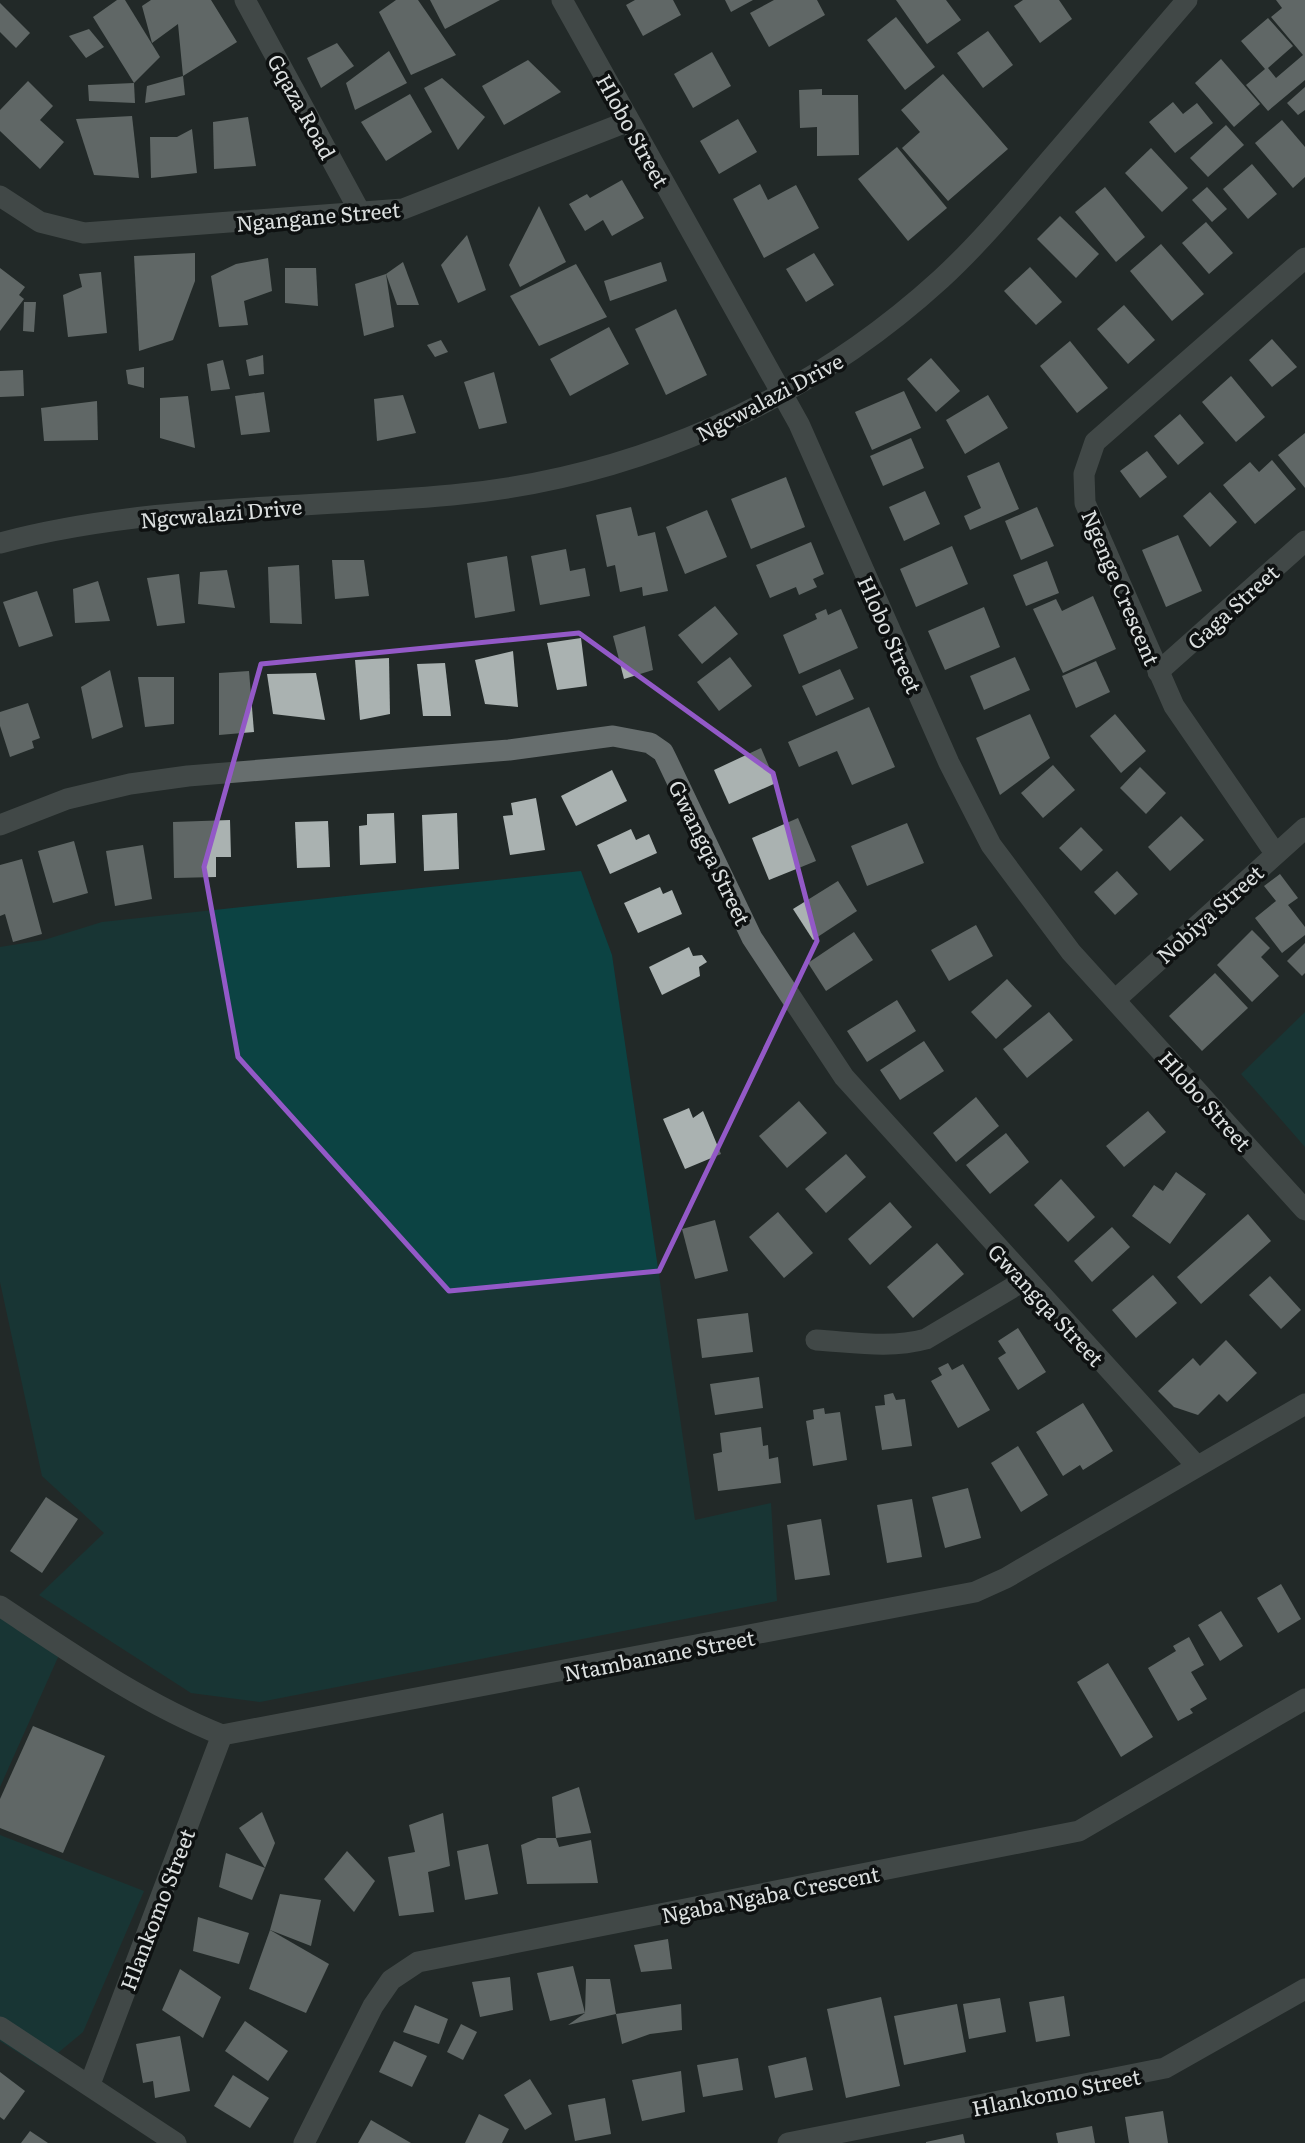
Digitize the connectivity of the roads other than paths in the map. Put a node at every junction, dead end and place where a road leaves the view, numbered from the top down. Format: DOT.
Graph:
graph roads {
  1 [pos="244,0"];
  2 [pos="562,0"];
  3 [pos="1187,0"];
  4 [pos="629,121"];
  5 [pos="0,196"];
  6 [pos="360,212"];
  7 [pos="1305,258"];
  8 [pos="783,393"];
  9 [pos="1305,541"];
  10 [pos="0,543"];
  11 [pos="1158,672"];
  12 [pos="0,825"];
  13 [pos="1305,828"];
  14 [pos="1275,853"];
  15 [pos="1115,1000"];
  16 [pos="1305,1210"];
  17 [pos="1025,1280"];
  18 [pos="816,1340"];
  19 [pos="1305,1404"];
  20 [pos="1196,1465"];
  21 [pos="0,1606"];
  22 [pos="1305,1699"];
  23 [pos="222,1735"];
  24 [pos="1305,1989"];
  25 [pos="0,2027"];
  26 [pos="90,2084"];
  27 [pos="176,2143"];
  28 [pos="304,2143"];
  29 [pos="788,2143"];
  1 -- 6 [label="street, Gqaza Road"];
  2 -- 4 [label="street, Hlobo Street"];
  3 -- 8 [label="street, Ngcwalazi Drive"];
  4 -- 6 [label="street, Ngangane Street"];
  4 -- 8 [label="street, Hlobo Street"];
  5 -- 6 [label="street, Ngangane Street"];
  7 -- 11 [label="street, Ngenge Crescent"];
  8 -- 10 [label="street, Ngcwalazi Drive"];
  8 -- 15 [label="street, Hlobo Street"];
  9 -- 11 [label="street, Gaga Street"];
  11 -- 14 [label="street, Ngenge Crescent"];
  12 -- 17 [label="street, Gwangqa Street"];
  13 -- 14 [label="street, Nobiya Street"];
  14 -- 15 [label="street, Nobiya Street"];
  15 -- 16 [label="street, Hlobo Street"];
  17 -- 18 [label="street"];
  17 -- 20 [label="street, Gwangqa Street"];
  19 -- 20 [label="street, Ntambanane Street"];
  20 -- 23 [label="street, Ntambanane Street"];
  21 -- 23 [label="street"];
  22 -- 28 [label="street, Ngaba Ngaba Crescent"];
  23 -- 26 [label="street, Hlankomo Street"];
  24 -- 29 [label="street, Hlankomo Street"];
  25 -- 26 [label="street"];
  26 -- 27 [label="street"];
}
